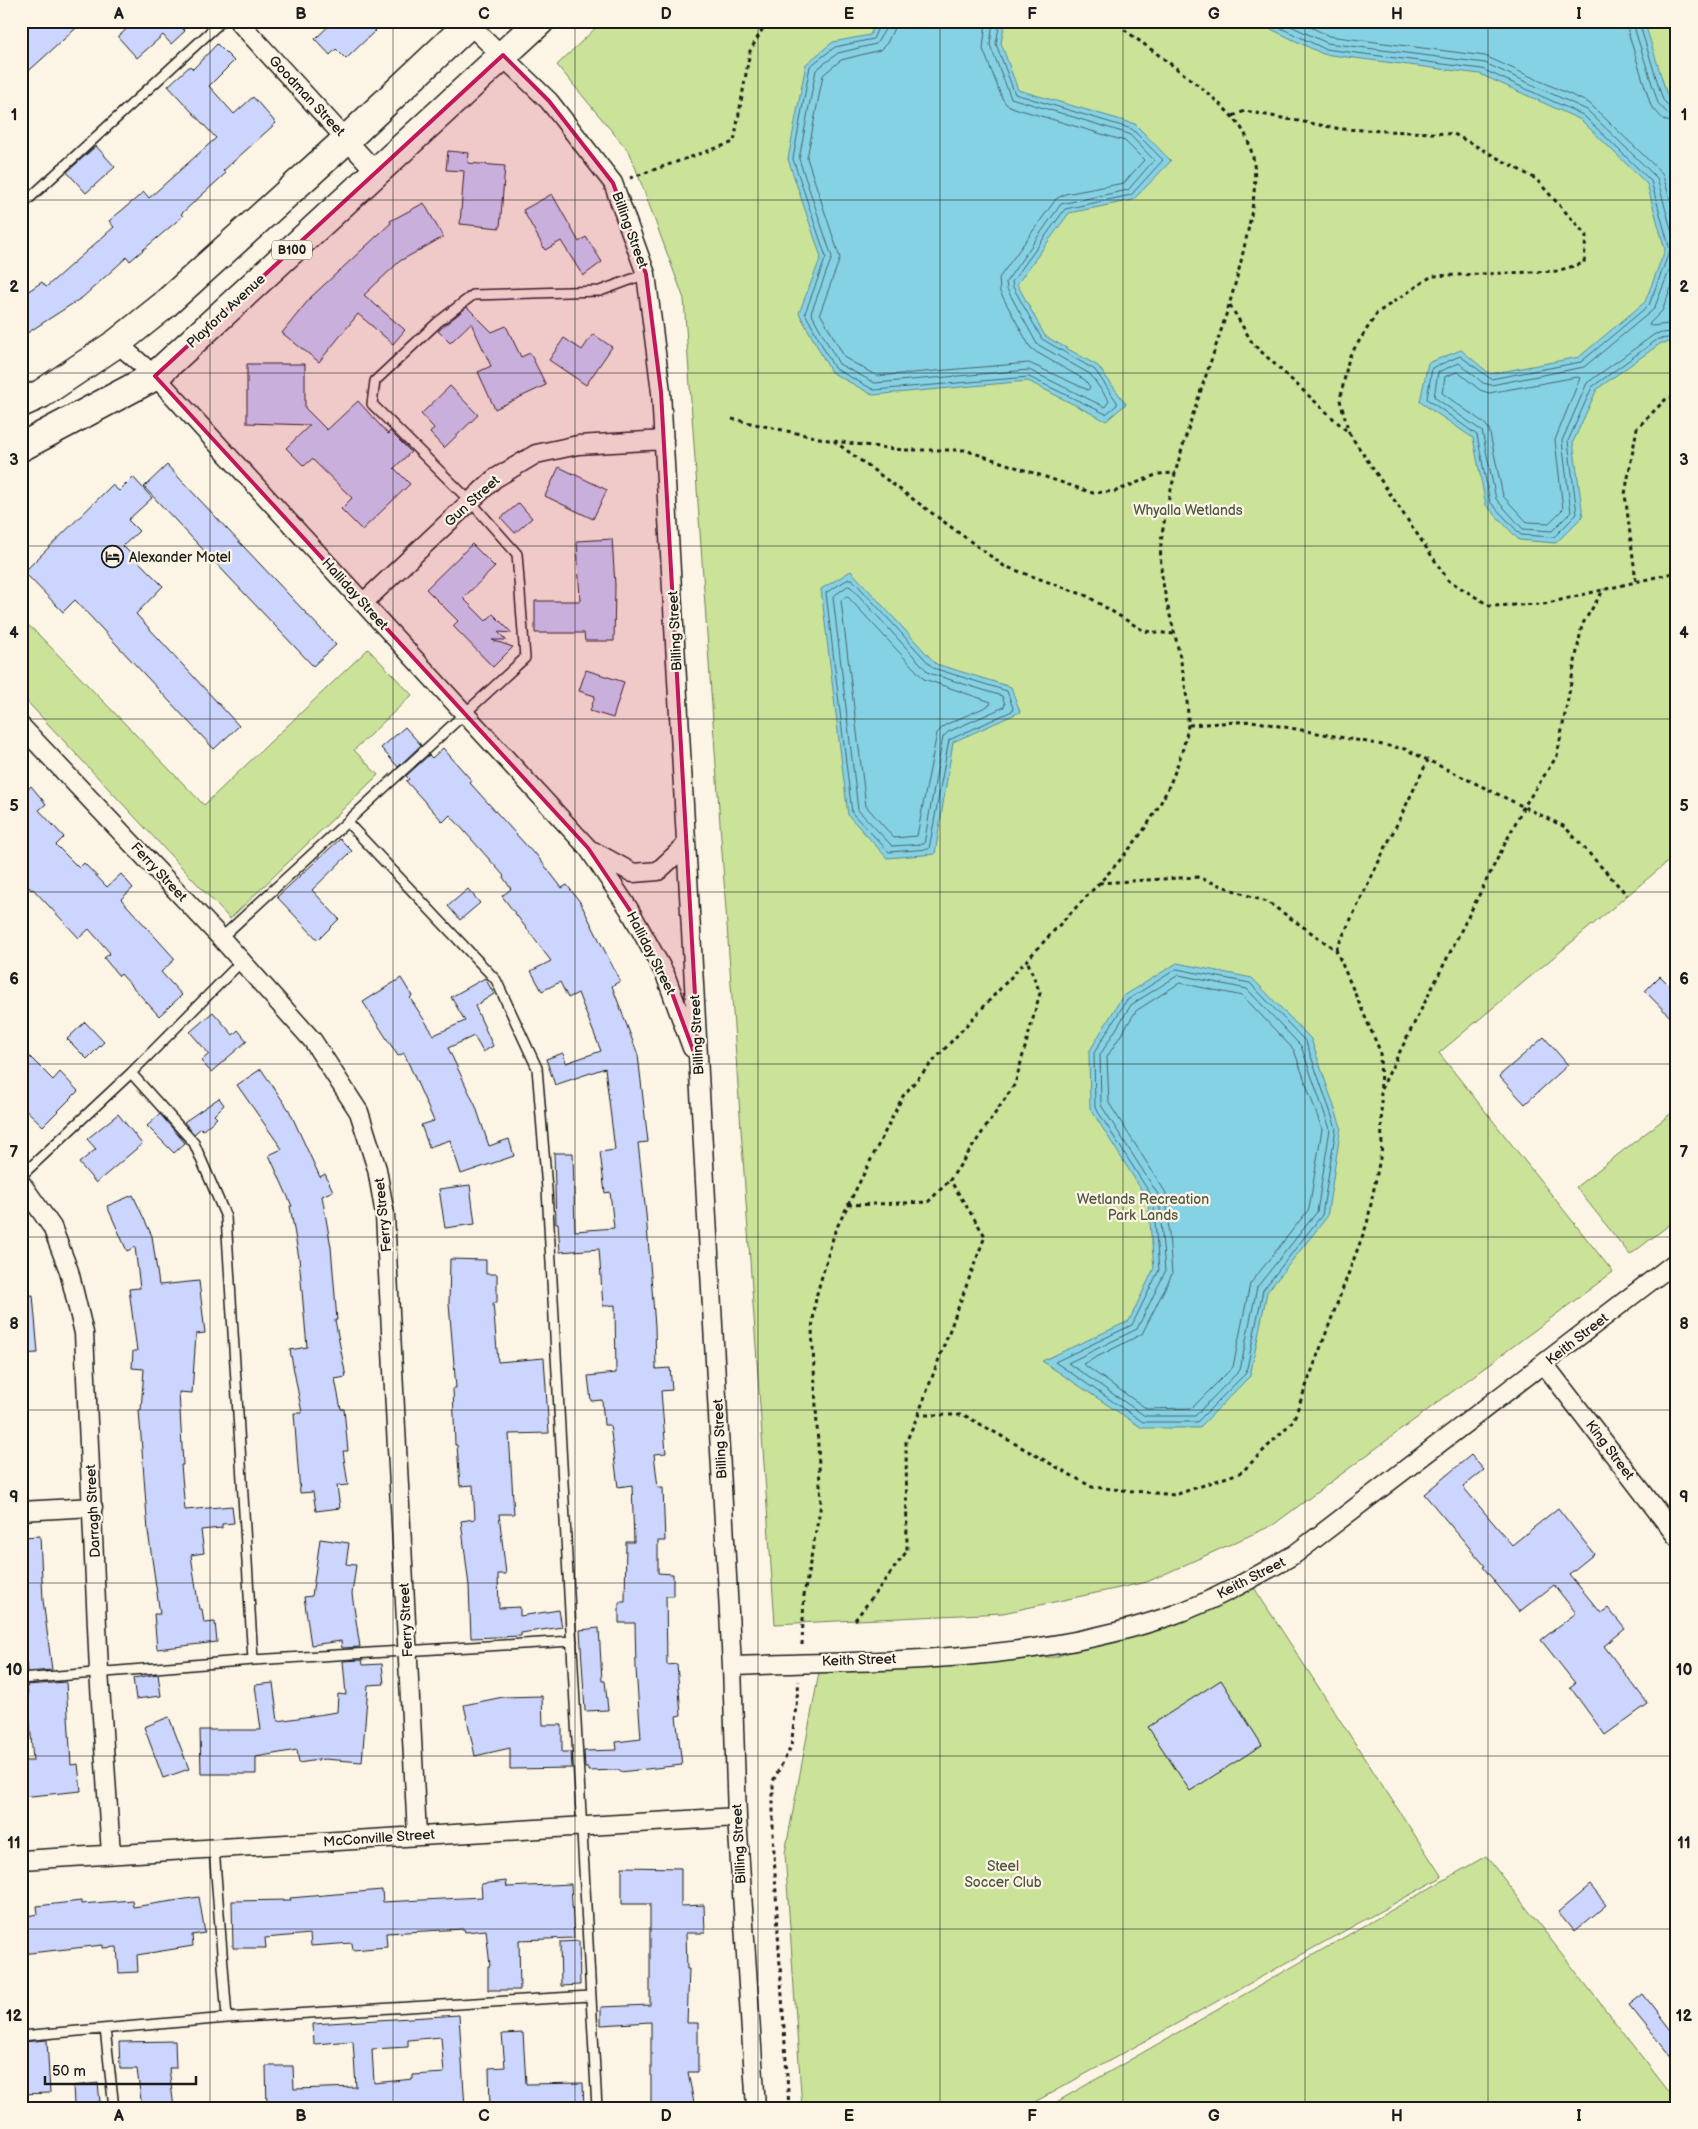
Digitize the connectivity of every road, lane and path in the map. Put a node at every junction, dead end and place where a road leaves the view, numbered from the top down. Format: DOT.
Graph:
graph roads {
  1 [pos="222,21"];
  2 [pos="238,21"];
  3 [pos="540,21"];
  4 [pos="767,21"];
  5 [pos="1116,21"];
  6 [pos="471,23"];
  7 [pos="503,55"];
  8 [pos="1233,116"];
  9 [pos="347,139"];
  10 [pos="376,172"];
  11 [pos="612,183"];
  12 [pos="21,206"];
  13 [pos="646,274"];
  14 [pos="1230,304"];
  15 [pos="117,343"];
  16 [pos="155,376"];
  17 [pos="1677,398"];
  18 [pos="21,403"];
  19 [pos="732,419"];
  20 [pos="1349,433"];
  21 [pos="664,440"];
  22 [pos="833,441"];
  23 [pos="21,447"];
  24 [pos="1176,473"];
  25 [pos="470,501"];
  26 [pos="1677,572"];
  27 [pos="1636,581"];
  28 [pos="1604,589"];
  29 [pos="363,603"];
  30 [pos="1174,634"];
  31 [pos="465,714"];
  32 [pos="1189,725"];
  33 [pos="21,726"];
  34 [pos="1428,760"];
  35 [pos="1523,808"];
  36 [pos="347,822"];
  37 [pos="686,845"];
  38 [pos="588,848"];
  39 [pos="1098,883"];
  40 [pos="1627,895"];
  41 [pos="221,938"];
  42 [pos="1336,950"];
  43 [pos="1027,960"];
  44 [pos="242,961"];
  45 [pos="699,1066"];
  46 [pos="131,1073"];
  47 [pos="1381,1089"];
  48 [pos="21,1176"];
  49 [pos="950,1180"];
  50 [pos="21,1183"];
  51 [pos="27,1204"];
  52 [pos="848,1205"];
  53 [pos="1677,1261"];
  54 [pos="1544,1364"];
  55 [pos="918,1415"];
  56 [pos="93,1507"];
  57 [pos="21,1511"];
  58 [pos="1677,1537"];
  59 [pos="855,1620"];
  60 [pos="572,1641"];
  61 [pos="408,1652"];
  62 [pos="253,1660"];
  63 [pos="801,1663"];
  64 [pos="732,1666"];
  65 [pos="99,1671"];
  66 [pos="21,1679"];
  67 [pos="737,1817"];
  68 [pos="582,1826"];
  69 [pos="417,1835"];
  70 [pos="214,1848"];
  71 [pos="110,1854"];
  72 [pos="21,1860"];
  73 [pos="590,1996"];
  74 [pos="227,2018"];
  75 [pos="105,2029"];
  76 [pos="21,2036"];
  77 [pos="114,2108"];
  78 [pos="597,2108"];
  79 [pos="756,2108"];
  80 [pos="789,2108"];
  1 -- 12 [label="lane"];
  2 -- 9 [label="street, Goodman Street"];
  3 -- 7 [label="highway, Playford Avenue / B100"];
  4 -- 11 [label="path"];
  5 -- 8 [label="path"];
  6 -- 7 [label="street, Billing Street"];
  6 -- 9 [label="highway"];
  7 -- 10 [label="highway, Playford Avenue / B100"];
  7 -- 11 [label="street, Billing Street"];
  8 -- 14 [label="path"];
  8 -- 20 [label="path"];
  9 -- 10 [label="street, Goodman Street"];
  9 -- 15 [label="highway"];
  10 -- 16 [label="highway, Playford Avenue / B100"];
  11 -- 13 [label="street, Billing Street"];
  13 -- 21 [label="street, Billing Street"];
  13 -- 25 [label="lane"];
  14 -- 20 [label="path"];
  14 -- 24 [label="path"];
  15 -- 16 [label="street, Halliday Street"];
  15 -- 18 [label="highway"];
  16 -- 23 [label="highway, Playford Avenue / B100"];
  16 -- 29 [label="street, Halliday Street"];
  17 -- 27 [label="path"];
  19 -- 22 [label="path"];
  20 -- 28 [label="path"];
  21 -- 25 [label="street, Gun Street"];
  21 -- 37 [label="street, Billing Street"];
  22 -- 24 [label="path"];
  22 -- 30 [label="path"];
  24 -- 30 [label="path"];
  25 -- 29 [label="street, Gun Street"];
  25 -- 31 [label="lane"];
  26 -- 27 [label="path"];
  27 -- 28 [label="path"];
  28 -- 35 [label="path"];
  29 -- 31 [label="street, Halliday Street"];
  30 -- 32 [label="path"];
  31 -- 36 [label="lane"];
  31 -- 38 [label="street, Halliday Street"];
  32 -- 34 [label="path"];
  32 -- 39 [label="path"];
  33 -- 41 [label="street, Ferry Street"];
  34 -- 35 [label="path"];
  34 -- 42 [label="path"];
  35 -- 40 [label="path"];
  35 -- 47 [label="path"];
  36 -- 41 [label="lane"];
  36 -- 60 [label="lane"];
  37 -- 38 [label="street, Halliday Street"];
  37 -- 45 [label="street, Billing Street"];
  38 -- 45 [label="street, Halliday Street"];
  39 -- 42 [label="path"];
  39 -- 43 [label="path"];
  41 -- 44 [label="street, Ferry Street"];
  42 -- 47 [label="path"];
  43 -- 49 [label="path"];
  43 -- 52 [label="path"];
  44 -- 46 [label="lane"];
  44 -- 61 [label="street, Ferry Street"];
  45 -- 64 [label="street, Billing Street"];
  46 -- 48 [label="lane"];
  46 -- 62 [label="lane"];
  47 -- 55 [label="path"];
  49 -- 52 [label="path"];
  49 -- 55 [label="path"];
  50 -- 51 [label="street, Darragh Street"];
  51 -- 56 [label="street, Darragh Street"];
  52 -- 63 [label="path"];
  53 -- 54 [label="street, Keith Street"];
  54 -- 58 [label="street, King Street"];
  54 -- 63 [label="street, Keith Street"];
  55 -- 59 [label="path"];
  56 -- 57 [label="street"];
  56 -- 65 [label="street, Darragh Street"];
  60 -- 61 [label="lane"];
  60 -- 68 [label="lane"];
  61 -- 62 [label="lane"];
  61 -- 69 [label="street, Ferry Street"];
  62 -- 65 [label="lane"];
  63 -- 64 [label="street, Keith Street"];
  63 -- 80 [label="path"];
  64 -- 67 [label="street, Billing Street"];
  65 -- 66 [label="lane"];
  65 -- 71 [label="street, Darragh Street"];
  67 -- 68 [label="street, McConville Street"];
  67 -- 79 [label="street, Billing Street"];
  68 -- 69 [label="street, McConville Street"];
  68 -- 73 [label="lane"];
  69 -- 70 [label="street, McConville Street"];
  70 -- 71 [label="street, McConville Street"];
  70 -- 74 [label="lane"];
  71 -- 72 [label="street, McConville Street"];
  73 -- 74 [label="lane"];
  73 -- 78 [label="lane"];
  74 -- 75 [label="lane"];
  75 -- 76 [label="lane"];
  75 -- 77 [label="lane"];
}
